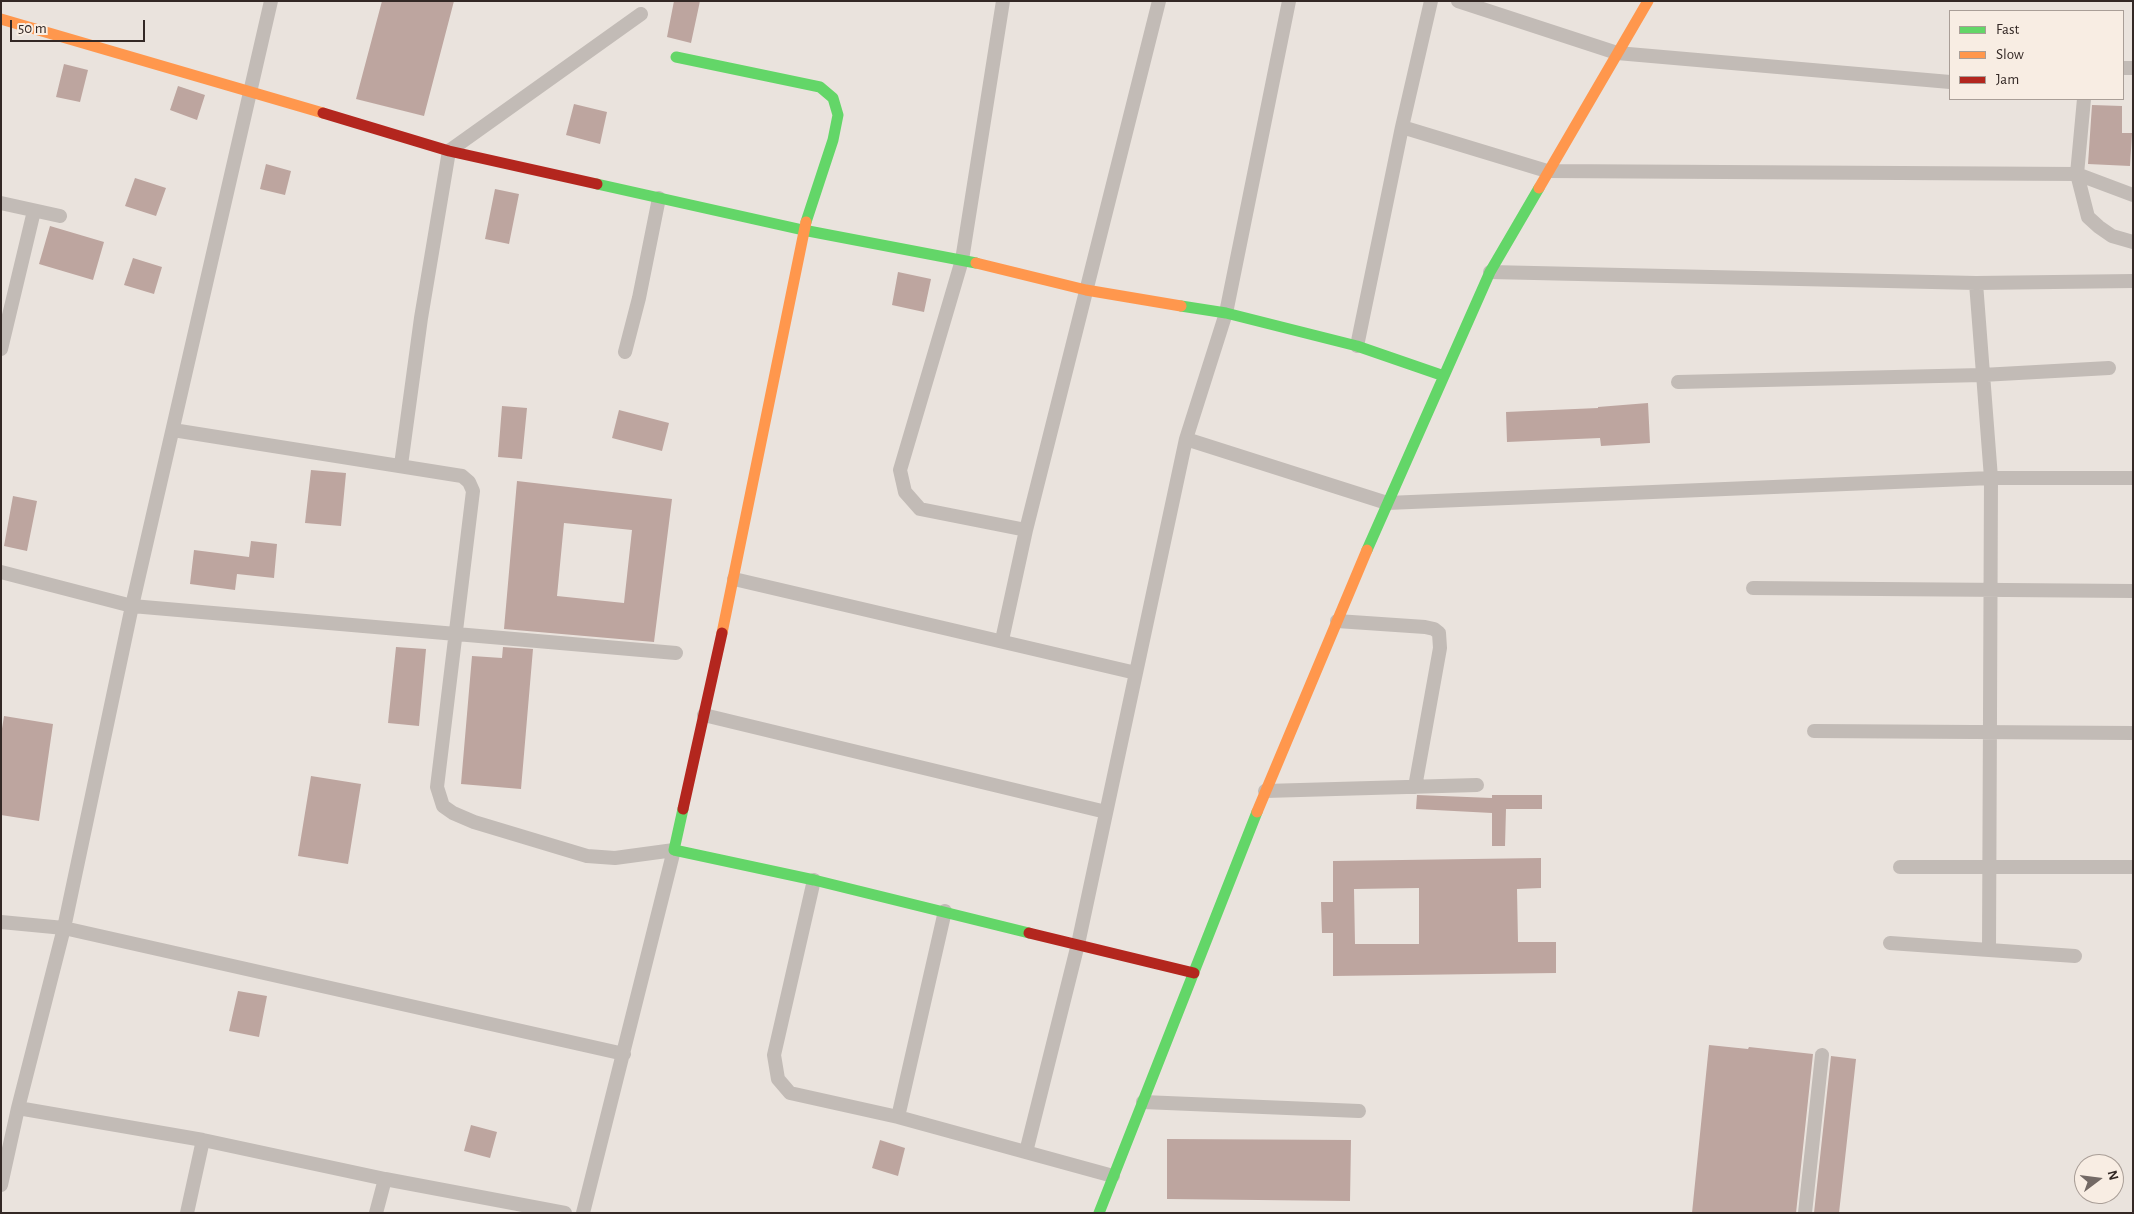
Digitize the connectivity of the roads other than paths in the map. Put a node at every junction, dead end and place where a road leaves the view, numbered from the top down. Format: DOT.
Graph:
graph roads {
  1 [pos="271,1"];
  2 [pos="1003,1"];
  3 [pos="1159,1"];
  4 [pos="1289,1"];
  5 [pos="1431,1"];
  6 [pos="1458,1"];
  7 [pos="1648,1"];
  8 [pos="641,14"];
  9 [pos="1,19"];
  10 [pos="1617,53"];
  11 [pos="676,57"];
  12 [pos="1949,82"];
  13 [pos="250,91"];
  14 [pos="2084,100"];
  15 [pos="1402,127"];
  16 [pos="449,151"];
  17 [pos="1547,171"];
  18 [pos="2078,174"];
  19 [pos="2133,195"];
  20 [pos="659,198"];
  21 [pos="1,203"];
  22 [pos="34,211"];
  23 [pos="60,216"];
  24 [pos="803,230"];
  25 [pos="2133,242"];
  26 [pos="962,260"];
  27 [pos="1490,272"];
  28 [pos="2133,281"];
  29 [pos="1976,283"];
  30 [pos="1086,290"];
  31 [pos="1226,314"];
  32 [pos="1357,346"];
  33 [pos="1,349"];
  34 [pos="625,352"];
  35 [pos="2109,368"];
  36 [pos="1444,376"];
  37 [pos="1982,376"];
  38 [pos="1678,382"];
  39 [pos="173,430"];
  40 [pos="1186,439"];
  41 [pos="401,465"];
  42 [pos="1991,478"];
  43 [pos="2133,478"];
  44 [pos="1387,503"];
  45 [pos="1026,530"];
  46 [pos="1,572"];
  47 [pos="734,579"];
  48 [pos="1752,588"];
  49 [pos="1990,591"];
  50 [pos="2133,591"];
  51 [pos="132,606"];
  52 [pos="1337,621"];
  53 [pos="455,633"];
  54 [pos="1002,640"];
  55 [pos="676,653"];
  56 [pos="1136,673"];
  57 [pos="704,715"];
  58 [pos="1814,731"];
  59 [pos="1990,732"];
  60 [pos="2133,732"];
  61 [pos="1477,784"];
  62 [pos="1415,786"];
  63 [pos="1264,791"];
  64 [pos="1106,812"];
  65 [pos="674,850"];
  66 [pos="2133,867"];
  67 [pos="1900,868"];
  68 [pos="1989,868"];
  69 [pos="814,880"];
  70 [pos="945,911"];
  71 [pos="1,922"];
  72 [pos="64,928"];
  73 [pos="1890,943"];
  74 [pos="1078,944"];
  75 [pos="1989,950"];
  76 [pos="2075,956"];
  77 [pos="1194,973"];
  78 [pos="624,1054"];
  79 [pos="1822,1055"];
  80 [pos="1143,1102"];
  81 [pos="18,1108"];
  82 [pos="1359,1111"];
  83 [pos="898,1117"];
  84 [pos="203,1140"];
  85 [pos="1026,1152"];
  86 [pos="1113,1176"];
  87 [pos="384,1180"];
  88 [pos="1,1185"];
  89 [pos="187,1213"];
  90 [pos="376,1213"];
  91 [pos="565,1213"];
  92 [pos="583,1213"];
  93 [pos="1099,1213"];
  94 [pos="1805,1213"];
  1 -- 13 [label="street"];
  2 -- 26 [label="street"];
  3 -- 30 [label="street"];
  4 -- 31 [label="street"];
  5 -- 15 [label="street"];
  6 -- 10 [label="street"];
  7 -- 10 [label="street"];
  8 -- 16 [label="street"];
  9 -- 13 [label="street"];
  10 -- 12 [label="street"];
  10 -- 17 [label="street"];
  11 -- 24 [label="street"];
  13 -- 16 [label="street"];
  13 -- 39 [label="street"];
  14 -- 18 [label="street"];
  15 -- 17 [label="street"];
  15 -- 32 [label="street"];
  16 -- 20 [label="street"];
  16 -- 41 [label="street"];
  17 -- 18 [label="street"];
  17 -- 27 [label="street"];
  18 -- 19 [label="street"];
  18 -- 25 [label="street"];
  20 -- 24 [label="street"];
  20 -- 34 [label="street"];
  21 -- 22 [label="street"];
  22 -- 23 [label="street"];
  22 -- 33 [label="street"];
  24 -- 26 [label="street"];
  24 -- 47 [label="street"];
  26 -- 30 [label="street"];
  26 -- 45 [label="street"];
  27 -- 29 [label="street"];
  27 -- 36 [label="street"];
  28 -- 29 [label="street"];
  29 -- 37 [label="street"];
  30 -- 31 [label="street"];
  30 -- 45 [label="street"];
  31 -- 32 [label="street"];
  31 -- 40 [label="street"];
  32 -- 36 [label="street"];
  35 -- 37 [label="street"];
  36 -- 44 [label="street"];
  37 -- 38 [label="street"];
  37 -- 42 [label="street"];
  39 -- 41 [label="street"];
  39 -- 51 [label="street"];
  40 -- 44 [label="street"];
  40 -- 56 [label="street"];
  41 -- 53 [label="street"];
  42 -- 43 [label="street"];
  42 -- 44 [label="street"];
  42 -- 49 [label="street"];
  44 -- 52 [label="street"];
  45 -- 54 [label="street"];
  46 -- 51 [label="street"];
  47 -- 54 [label="street"];
  47 -- 57 [label="street"];
  48 -- 49 [label="street"];
  49 -- 50 [label="street"];
  49 -- 59 [label="street"];
  51 -- 53 [label="street"];
  51 -- 72 [label="street"];
  52 -- 62 [label="street"];
  52 -- 63 [label="street"];
  53 -- 55 [label="street"];
  53 -- 65 [label="street"];
  54 -- 56 [label="street"];
  56 -- 64 [label="street"];
  57 -- 64 [label="street"];
  57 -- 65 [label="street"];
  58 -- 59 [label="street"];
  59 -- 60 [label="street"];
  59 -- 68 [label="street"];
  61 -- 62 [label="street"];
  62 -- 63 [label="street"];
  63 -- 77 [label="street"];
  64 -- 74 [label="street"];
  65 -- 69 [label="street"];
  65 -- 78 [label="street"];
  66 -- 68 [label="street"];
  67 -- 68 [label="street"];
  68 -- 75 [label="street"];
  69 -- 70 [label="street"];
  69 -- 83 [label="street"];
  70 -- 74 [label="street"];
  70 -- 83 [label="street"];
  71 -- 72 [label="street"];
  72 -- 78 [label="street"];
  72 -- 81 [label="street"];
  73 -- 75 [label="street"];
  74 -- 77 [label="street"];
  74 -- 85 [label="street"];
  75 -- 76 [label="street"];
  77 -- 80 [label="street"];
  78 -- 92 [label="street"];
  79 -- 94 [label="street"];
  80 -- 82 [label="street"];
  80 -- 86 [label="street"];
  81 -- 84 [label="street"];
  81 -- 88 [label="street"];
  83 -- 85 [label="street"];
  84 -- 87 [label="street"];
  84 -- 89 [label="street"];
  85 -- 86 [label="street"];
  86 -- 93 [label="street"];
  87 -- 90 [label="street"];
  87 -- 91 [label="street"];
}
